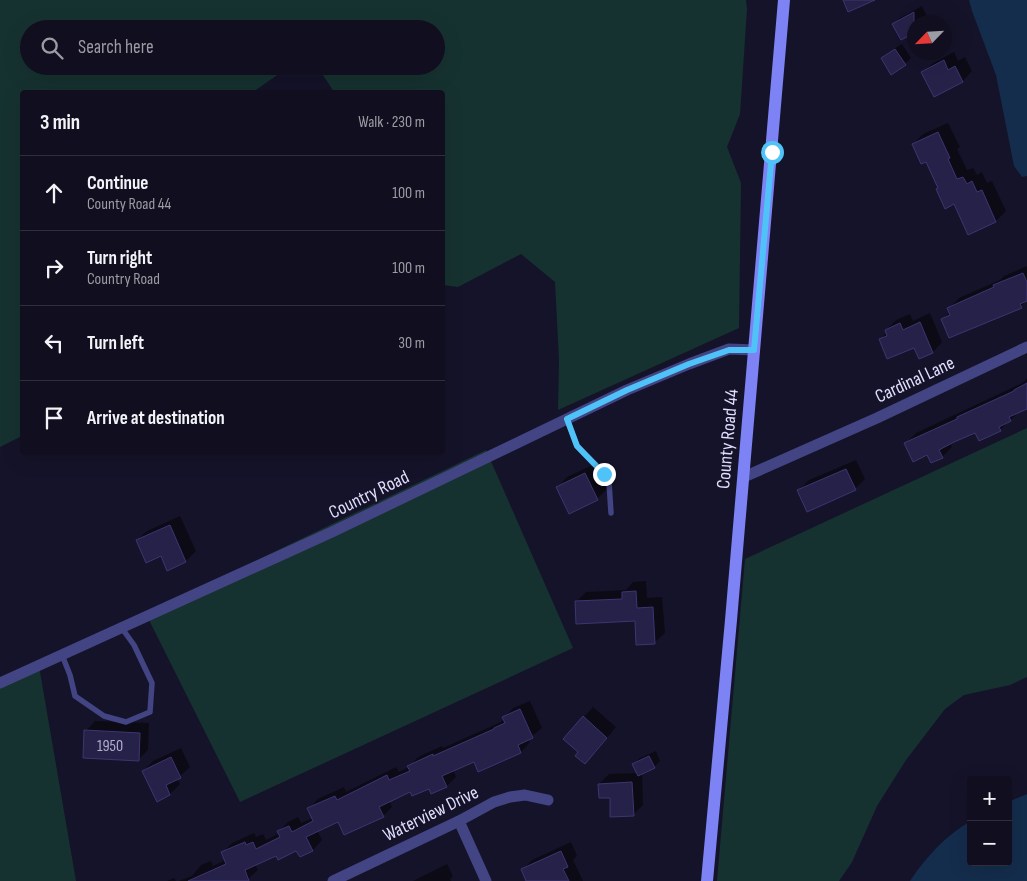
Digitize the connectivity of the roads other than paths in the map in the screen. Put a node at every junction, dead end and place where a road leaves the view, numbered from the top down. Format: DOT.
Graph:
graph roads {
  1 [pos="784,0"];
  2 [pos="1027,347"];
  3 [pos="754,350"];
  4 [pos="567,419"];
  5 [pos="744,477"];
  6 [pos="611,513"];
  7 [pos="121,627"];
  8 [pos="61,654"];
  9 [pos="0,683"];
  10 [pos="548,800"];
  11 [pos="459,821"];
  12 [pos="332,881"];
  13 [pos="486,881"];
  14 [pos="707,881"];
  1 -- 3 [label="main road, County Road 44"];
  2 -- 5 [label="street, Cardinal Lane"];
  3 -- 4 [label="street, Country Road"];
  3 -- 5 [label="main road, County Road 44"];
  4 -- 6 [label="lane"];
  4 -- 7 [label="street, Country Road"];
  5 -- 14 [label="main road, County Road 44"];
  7 -- 8 [label="street, Country Road"];
  7 -- 8 [label="lane"];
  8 -- 9 [label="street, Country Road"];
  10 -- 11 [label="street, Waterview Drive"];
  11 -- 12 [label="street, Waterview Drive"];
  11 -- 13 [label="street"];
}
